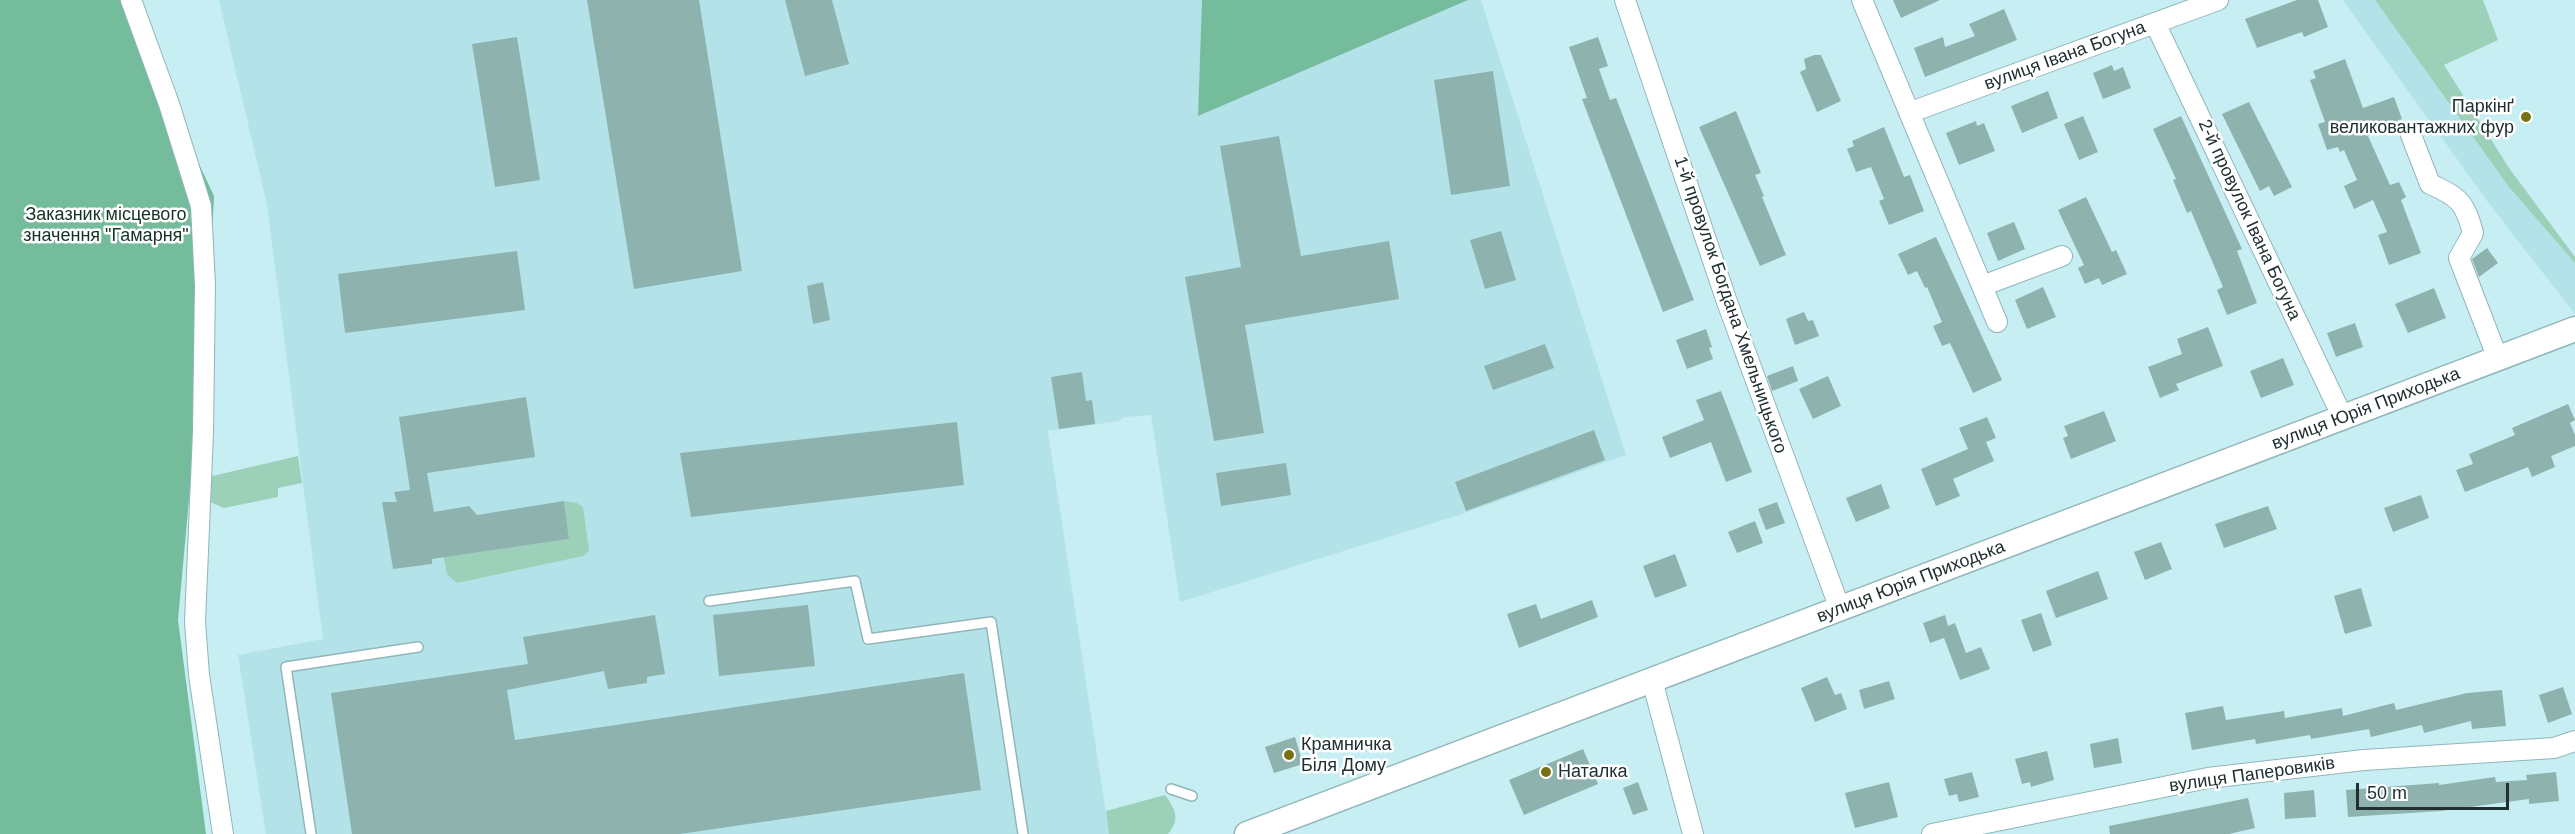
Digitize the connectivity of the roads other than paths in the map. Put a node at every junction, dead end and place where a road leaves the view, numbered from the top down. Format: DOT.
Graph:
graph roads {
  1 [pos="131,0"];
  2 [pos="1625,0"];
  3 [pos="1862,0"];
  4 [pos="2218,0"];
  5 [pos="2155,23"];
  6 [pos="1911,112"];
  7 [pos="2410,135"];
  8 [pos="2062,256"];
  9 [pos="1982,286"];
  10 [pos="1998,322"];
  11 [pos="2575,329"];
  12 [pos="2499,359"];
  13 [pos="2343,418"];
  14 [pos="710,601"];
  15 [pos="1840,609"];
  16 [pos="417,647"];
  17 [pos="1652,680"];
  18 [pos="2575,741"];
  19 [pos="1172,789"];
  20 [pos="1192,796"];
  21 [pos="223,834"];
  22 [pos="311,834"];
  23 [pos="1023,834"];
  24 [pos="1247,834"];
  25 [pos="1693,834"];
  26 [pos="1932,834"];
  1 -- 21 [label="street"];
  2 -- 15 [label="street, 1-й провулок Богдана Хмельницького"];
  3 -- 6 [label="street"];
  4 -- 5 [label="street, вулиця Івана Богуна"];
  5 -- 6 [label="street, вулиця Івана Богуна"];
  5 -- 13 [label="street, 2-й провулок Івана Богуна"];
  6 -- 9 [label="street"];
  7 -- 12 [label="street"];
  8 -- 9 [label="street"];
  9 -- 10 [label="street"];
  11 -- 12 [label="street, вулиця Юрія Приходька"];
  12 -- 13 [label="street, вулиця Юрія Приходька"];
  13 -- 15 [label="street, вулиця Юрія Приходька"];
  14 -- 23 [label="lane"];
  15 -- 17 [label="street, вулиця Юрія Приходька"];
  16 -- 22 [label="lane"];
  17 -- 24 [label="street, вулиця Юрія Приходька"];
  17 -- 25 [label="street"];
  18 -- 26 [label="street, вулиця Паперовиків"];
  19 -- 20 [label="lane"];
}
